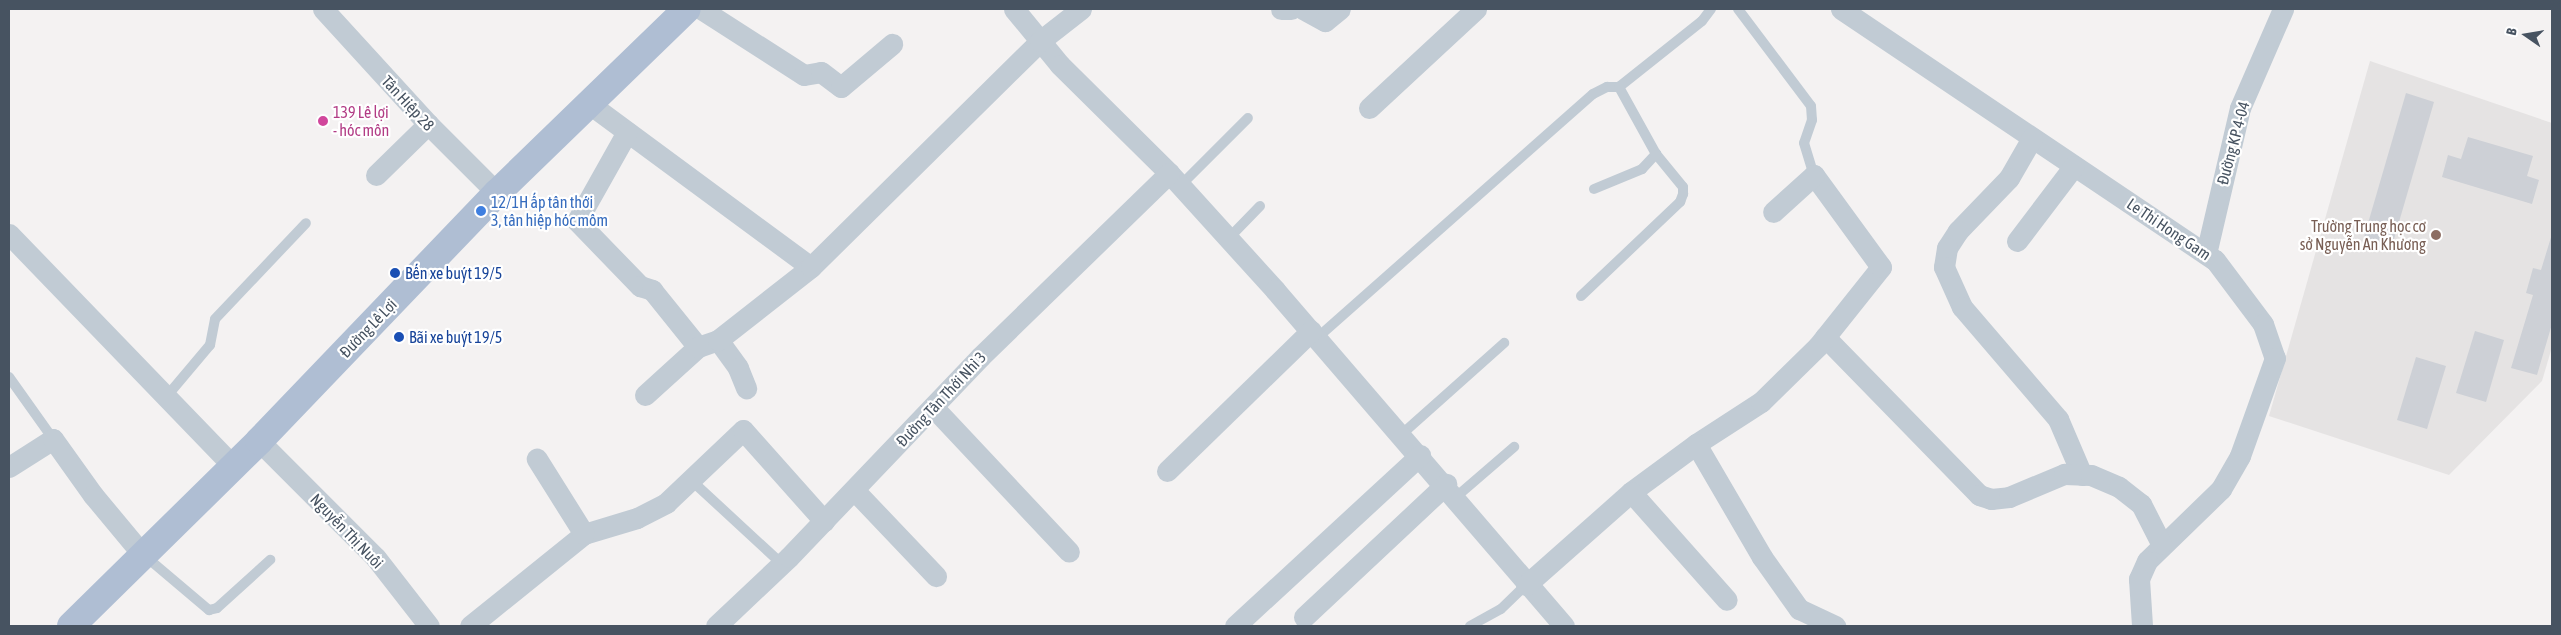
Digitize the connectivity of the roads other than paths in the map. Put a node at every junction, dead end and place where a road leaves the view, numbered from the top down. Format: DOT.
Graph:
graph roads {
  1 [pos="323,9"];
  2 [pos="687,9"];
  3 [pos="701,9"];
  4 [pos="1014,9"];
  5 [pos="1081,9"];
  6 [pos="1280,9"];
  7 [pos="1291,9"];
  8 [pos="1303,9"];
  9 [pos="1340,9"];
  10 [pos="1476,9"];
  11 [pos="1711,9"];
  12 [pos="1738,9"];
  13 [pos="1841,9"];
  14 [pos="2283,9"];
  15 [pos="1040,41"];
  16 [pos="892,44"];
  17 [pos="1619,87"];
  18 [pos="591,105"];
  19 [pos="1370,108"];
  20 [pos="1248,118"];
  21 [pos="428,124"];
  22 [pos="627,132"];
  23 [pos="2032,138"];
  24 [pos="1656,154"];
  25 [pos="2074,166"];
  26 [pos="376,175"];
  27 [pos="1814,175"];
  28 [pos="1174,179"];
  29 [pos="1594,189"];
  30 [pos="497,193"];
  31 [pos="1260,206"];
  32 [pos="1773,212"];
  33 [pos="306,223"];
  34 [pos="9,234"];
  35 [pos="1228,239"];
  36 [pos="2017,241"];
  37 [pos="2206,254"];
  38 [pos="811,267"];
  39 [pos="1581,296"];
  40 [pos="1314,335"];
  41 [pos="1825,337"];
  42 [pos="1504,343"];
  43 [pos="708,344"];
  44 [pos="9,376"];
  45 [pos="746,388"];
  46 [pos="645,395"];
  47 [pos="168,396"];
  48 [pos="934,408"];
  49 [pos="1402,434"];
  50 [pos="53,438"];
  51 [pos="259,440"];
  52 [pos="1696,444"];
  53 [pos="1514,447"];
  54 [pos="1420,455"];
  55 [pos="537,459"];
  56 [pos="233,466"];
  57 [pos="9,467"];
  58 [pos="1167,471"];
  59 [pos="2082,475"];
  60 [pos="692,481"];
  61 [pos="854,490"];
  62 [pos="1451,491"];
  63 [pos="1631,492"];
  64 [pos="824,521"];
  65 [pos="584,534"];
  66 [pos="2161,543"];
  67 [pos="1068,552"];
  68 [pos="143,555"];
  69 [pos="270,560"];
  70 [pos="782,564"];
  71 [pos="936,576"];
  72 [pos="1526,585"];
  73 [pos="1727,600"];
  74 [pos="1304,617"];
  75 [pos="726,623"];
  76 [pos="71,626"];
  77 [pos="429,626"];
  78 [pos="470,626"];
  79 [pos="1236,626"];
  80 [pos="1470,626"];
  81 [pos="1564,626"];
  82 [pos="1835,626"];
  83 [pos="2142,626"];
  1 -- 21 [label="street, Tân Hiệp 28"];
  2 -- 18 [label="main road, Đường Lê Lợi"];
  3 -- 16 [label="street"];
  4 -- 15 [label="street"];
  5 -- 15 [label="street"];
  6 -- 7 [label="street"];
  8 -- 9 [label="street"];
  10 -- 19 [label="street"];
  11 -- 17 [label="lane"];
  12 -- 27 [label="lane"];
  13 -- 23 [label="street, Le Thi Hong Gam"];
  14 -- 37 [label="street, Đường KP 4-04"];
  15 -- 28 [label="street"];
  15 -- 38 [label="street"];
  17 -- 24 [label="lane"];
  17 -- 40 [label="lane"];
  18 -- 22 [label="street"];
  18 -- 30 [label="main road, Đường Lê Lợi"];
  20 -- 28 [label="lane"];
  21 -- 26 [label="street"];
  21 -- 30 [label="street, Tân Hiệp 28"];
  22 -- 38 [label="street"];
  22 -- 43 [label="street"];
  23 -- 25 [label="street, Le Thi Hong Gam"];
  23 -- 59 [label="street"];
  24 -- 29 [label="lane"];
  24 -- 39 [label="lane"];
  25 -- 36 [label="street"];
  25 -- 37 [label="street, Le Thi Hong Gam"];
  27 -- 32 [label="street"];
  27 -- 41 [label="street"];
  28 -- 35 [label="street"];
  28 -- 48 [label="street, Đường Tân Thới Nhì 3"];
  30 -- 51 [label="main road, Đường Lê Lợi"];
  31 -- 35 [label="lane"];
  33 -- 47 [label="lane"];
  34 -- 47 [label="street"];
  35 -- 40 [label="street"];
  37 -- 66 [label="street, Le Thi Hong Gam"];
  38 -- 43 [label="street"];
  40 -- 49 [label="street"];
  40 -- 58 [label="street"];
  41 -- 52 [label="street"];
  41 -- 59 [label="street"];
  42 -- 49 [label="lane"];
  43 -- 45 [label="street"];
  43 -- 46 [label="street"];
  44 -- 50 [label="lane"];
  47 -- 56 [label="street"];
  48 -- 61 [label="street, Đường Tân Thới Nhì 3"];
  48 -- 67 [label="street"];
  49 -- 54 [label="street"];
  50 -- 57 [label="street"];
  50 -- 68 [label="street"];
  51 -- 56 [label="main road, Đường Lê Lợi"];
  51 -- 77 [label="street, Nguyễn Thị Nuôi"];
  52 -- 63 [label="street"];
  52 -- 82 [label="street"];
  53 -- 62 [label="lane"];
  54 -- 62 [label="street"];
  54 -- 79 [label="street"];
  55 -- 65 [label="street"];
  56 -- 68 [label="main road, Đường Lê Lợi"];
  59 -- 66 [label="street"];
  60 -- 64 [label="street"];
  60 -- 65 [label="street"];
  60 -- 70 [label="lane"];
  61 -- 64 [label="street, Đường Tân Thới Nhì 3"];
  61 -- 71 [label="street"];
  62 -- 72 [label="street"];
  62 -- 74 [label="street"];
  63 -- 72 [label="street"];
  63 -- 73 [label="street"];
  64 -- 70 [label="street, Đường Tân Thới Nhì 3"];
  65 -- 78 [label="street"];
  66 -- 83 [label="street, Le Thi Hong Gam"];
  68 -- 69 [label="lane"];
  68 -- 76 [label="main road, Đường Lê Lợi"];
  70 -- 75 [label="street, Đường Tân Thới Nhì 3"];
  72 -- 80 [label="lane"];
  72 -- 81 [label="street"];
}
